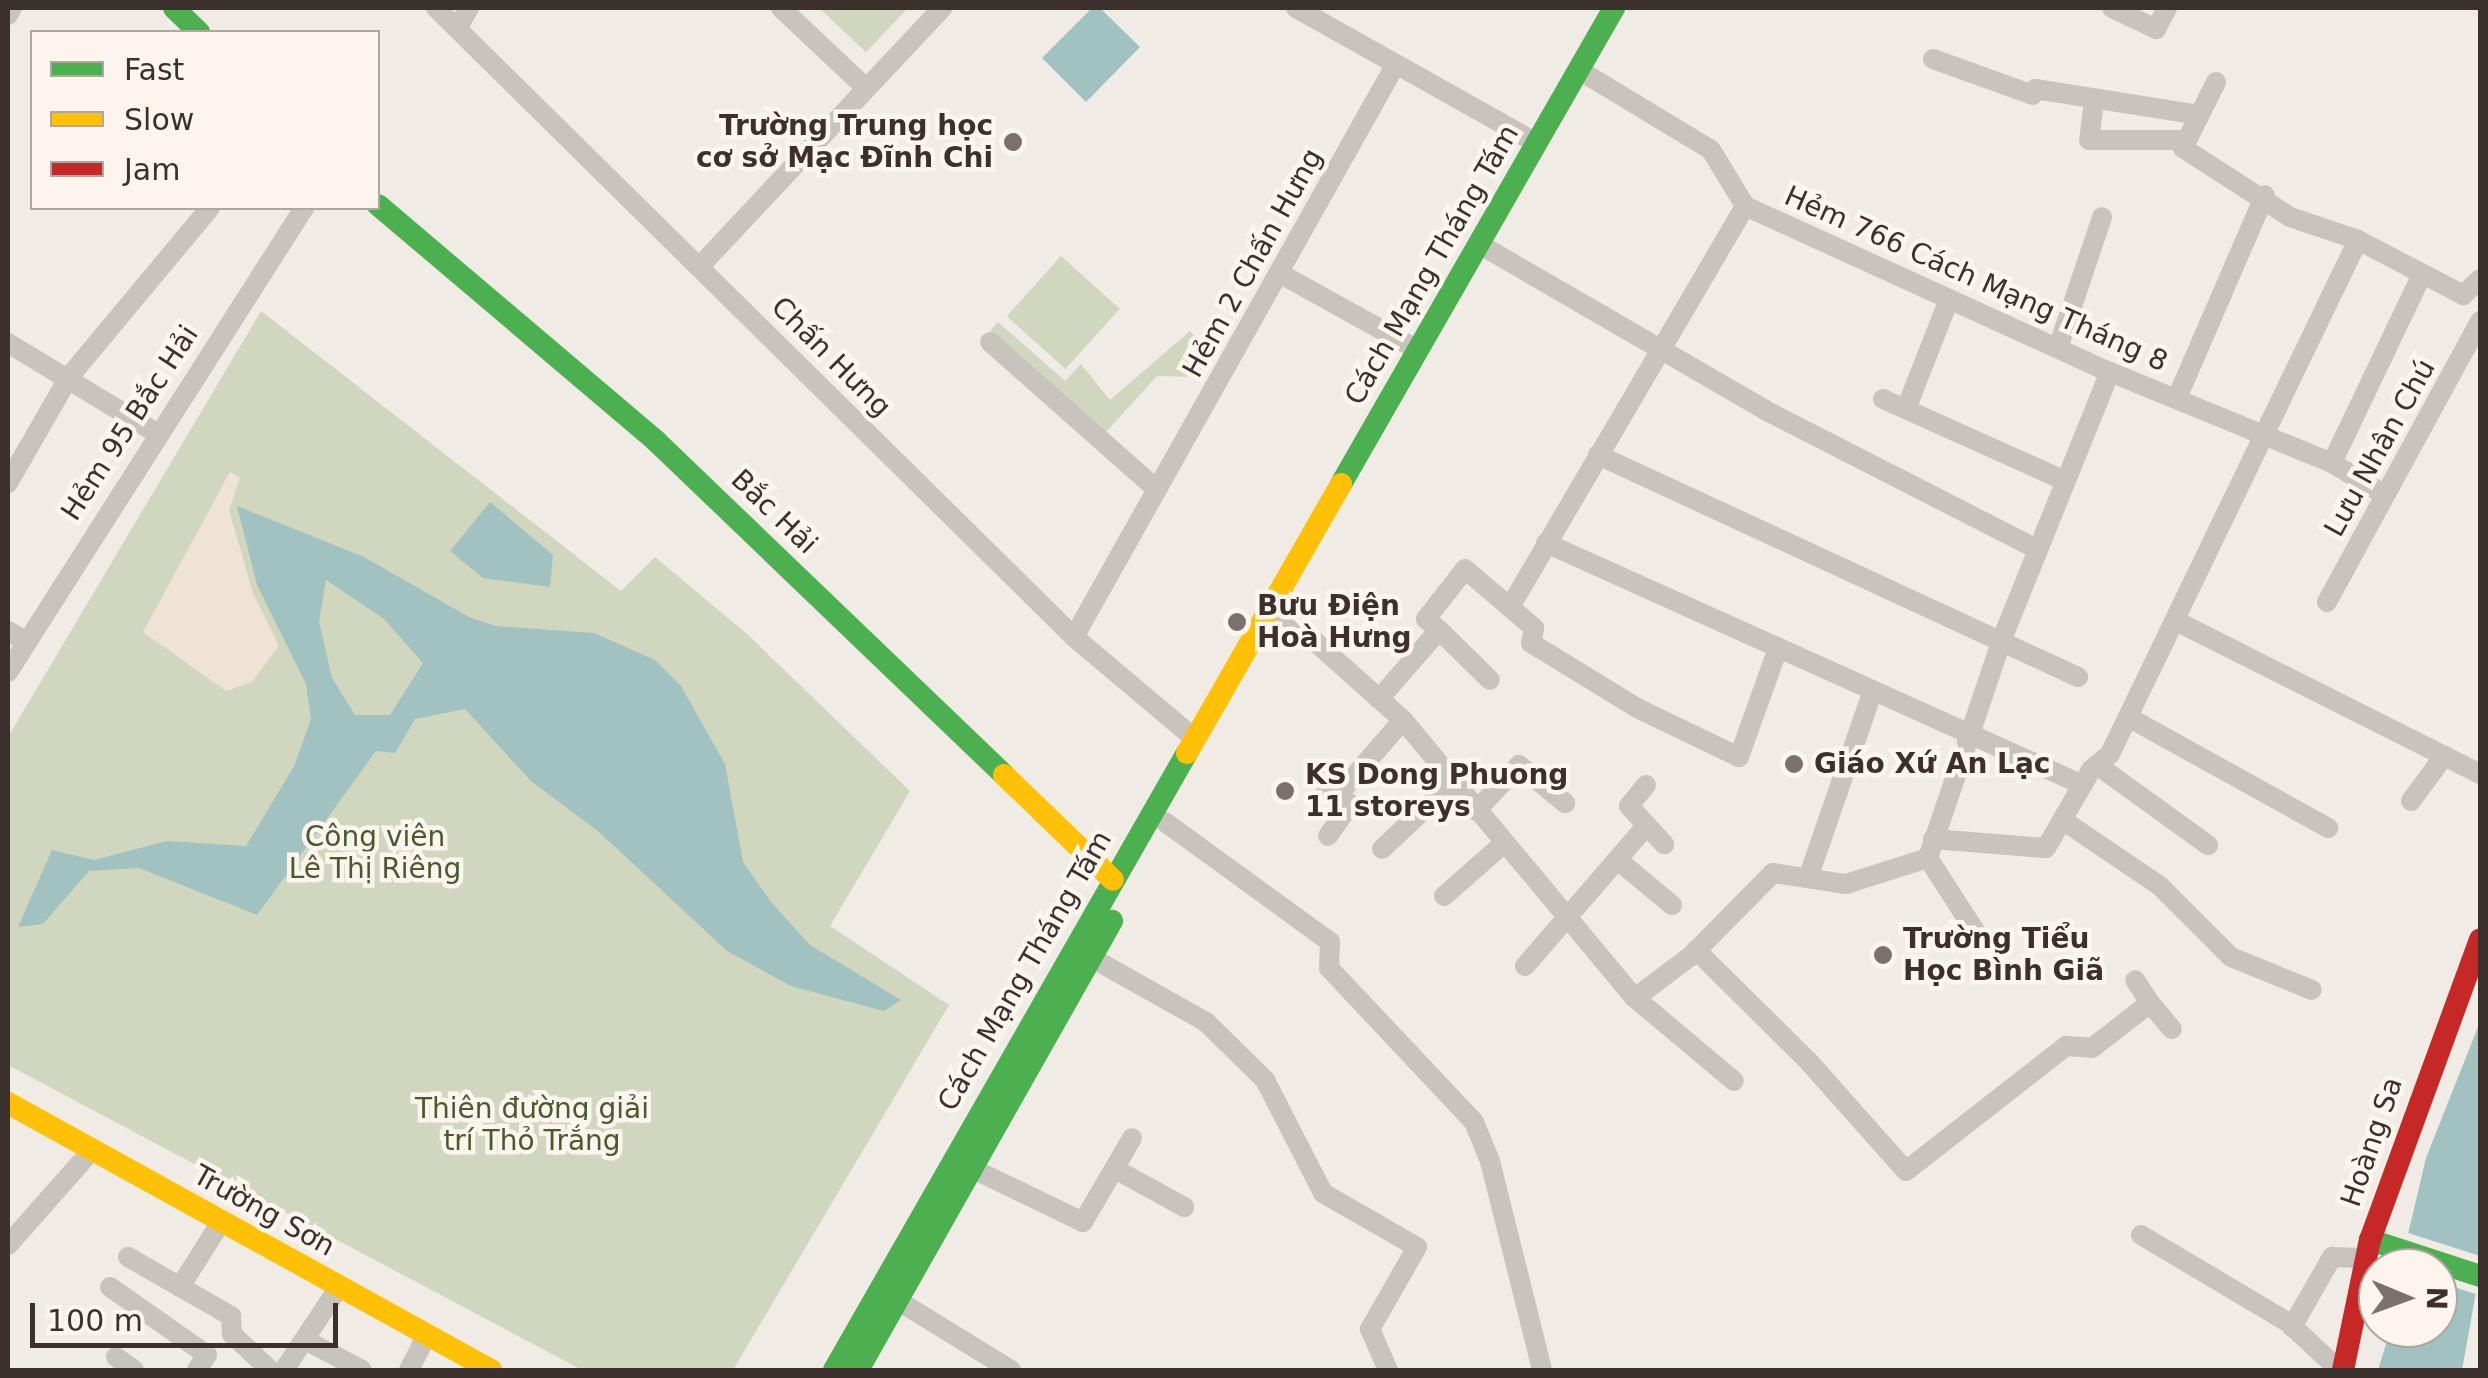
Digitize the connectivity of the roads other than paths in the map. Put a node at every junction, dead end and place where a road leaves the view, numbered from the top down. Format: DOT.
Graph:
graph roads {
  1 [pos="12,8"];
  2 [pos="174,8"];
  3 [pos="436,8"];
  4 [pos="469,8"];
  5 [pos="781,8"];
  6 [pos="942,8"];
  7 [pos="1296,8"];
  8 [pos="2112,8"];
  9 [pos="2166,8"];
  10 [pos="1613,9"];
  11 [pos="8,14"];
  12 [pos="458,27"];
  13 [pos="197,30"];
  14 [pos="1932,59"];
  15 [pos="1396,64"];
  16 [pos="1579,70"];
  17 [pos="2216,82"];
  18 [pos="866,88"];
  19 [pos="2094,101"];
  20 [pos="2199,115"];
  21 [pos="2187,140"];
  22 [pos="1537,143"];
  23 [pos="2265,195"];
  24 [pos="1744,206"];
  25 [pos="380,207"];
  26 [pos="208,210"];
  27 [pos="303,210"];
  28 [pos="2102,217"];
  29 [pos="2358,240"];
  30 [pos="1479,244"];
  31 [pos="700,266"];
  32 [pos="1279,273"];
  33 [pos="2422,274"];
  34 [pos="2480,279"];
  35 [pos="1949,299"];
  36 [pos="2480,322"];
  37 [pos="990,342"];
  38 [pos="8,343"];
  39 [pos="1661,348"];
  40 [pos="2058,348"];
  41 [pos="1418,350"];
  42 [pos="2110,372"];
  43 [pos="69,377"];
  44 [pos="2176,398"];
  45 [pos="1883,399"];
  46 [pos="1906,409"];
  47 [pos="155,432"];
  48 [pos="2263,433"];
  49 [pos="1598,455"];
  50 [pos="2332,463"];
  51 [pos="11,470"];
  52 [pos="2063,480"];
  53 [pos="1157,490"];
  54 [pos="2384,495"];
  55 [pos="1546,543"];
  56 [pos="2036,549"];
  57 [pos="2327,602"];
  58 [pos="1275,606"];
  59 [pos="1510,606"];
  60 [pos="2176,620"];
  61 [pos="1439,630"];
  62 [pos="16,636"];
  63 [pos="1074,637"];
  64 [pos="2002,639"];
  65 [pos="1777,651"];
  66 [pos="8,672"];
  67 [pos="2078,677"];
  68 [pos="1490,680"];
  69 [pos="1872,694"];
  70 [pos="1379,699"];
  71 [pos="2128,717"];
  72 [pos="1403,720"];
  73 [pos="1966,734"];
  74 [pos="1194,738"];
  75 [pos="2444,756"];
  76 [pos="2097,765"];
  77 [pos="2480,774"];
  78 [pos="1318,778"];
  79 [pos="1453,782"];
  80 [pos="1646,785"];
  81 [pos="2083,785"];
  82 [pos="1338,795"];
  83 [pos="2410,801"];
  84 [pos="1565,803"];
  85 [pos="1476,811"];
  86 [pos="1165,822"];
  87 [pos="2064,822"];
  88 [pos="1646,825"];
  89 [pos="2328,828"];
  90 [pos="1328,836"];
  91 [pos="1503,844"];
  92 [pos="1664,844"];
  93 [pos="2208,845"];
  94 [pos="1930,848"];
  95 [pos="1382,849"];
  96 [pos="1619,860"];
  97 [pos="1808,878"];
  98 [pos="1113,880"];
  99 [pos="1444,896"];
  100 [pos="1672,905"];
  101 [pos="1568,921"];
  102 [pos="1975,931"];
  103 [pos="2480,939"];
  104 [pos="1696,950"];
  105 [pos="1092,958"];
  106 [pos="1526,966"];
  107 [pos="2135,980"];
  108 [pos="2312,990"];
  109 [pos="1634,998"];
  110 [pos="2150,1003"];
  111 [pos="2172,1029"];
  112 [pos="1734,1081"];
  113 [pos="8,1103"];
  114 [pos="1132,1138"];
  115 [pos="92,1150"];
  116 [pos="973,1169"];
  117 [pos="1116,1169"];
  118 [pos="1184,1207"];
  119 [pos="221,1222"];
  120 [pos="2141,1235"];
  121 [pos="8,1245"];
  122 [pos="2368,1248"];
  123 [pos="2358,1251"];
  124 [pos="128,1256"];
  125 [pos="110,1286"];
  126 [pos="338,1286"];
  127 [pos="180,1288"];
  128 [pos="2358,1294"];
  129 [pos="898,1300"];
  130 [pos="2292,1327"];
  131 [pos="427,1335"];
  132 [pos="307,1341"];
  133 [pos="465,1364"];
  134 [pos="197,1370"];
  135 [pos="270,1370"];
  136 [pos="284,1370"];
  137 [pos="362,1370"];
  138 [pos="409,1370"];
  139 [pos="491,1370"];
  140 [pos="834,1370"];
  141 [pos="858,1370"];
  142 [pos="1011,1370"];
  143 [pos="1388,1370"];
  144 [pos="1542,1370"];
  145 [pos="2341,1370"];
  1 -- 11 [label="street"];
  2 -- 13 [label="main road"];
  3 -- 12 [label="street, Chấn Hưng"];
  4 -- 12 [label="street"];
  5 -- 18 [label="street"];
  6 -- 18 [label="street"];
  7 -- 15 [label="street"];
  8 -- 9 [label="street"];
  10 -- 16 [label="main road, Cách Mạng Tháng Tám"];
  12 -- 31 [label="street, Chấn Hưng"];
  14 -- 19 [label="street"];
  15 -- 22 [label="street"];
  15 -- 32 [label="street, Hẻm 2 Chấn Hưng"];
  16 -- 22 [label="main road, Cách Mạng Tháng Tám"];
  16 -- 24 [label="street, Hẻm 766 Cách Mạng Tháng 8"];
  17 -- 20 [label="street"];
  18 -- 31 [label="street"];
  19 -- 20 [label="street"];
  19 -- 21 [label="street"];
  20 -- 21 [label="street"];
  21 -- 23 [label="street"];
  22 -- 30 [label="main road, Cách Mạng Tháng Tám"];
  23 -- 29 [label="street"];
  23 -- 44 [label="street"];
  24 -- 35 [label="street, Hẻm 766 Cách Mạng Tháng 8"];
  24 -- 39 [label="street"];
  25 -- 98 [label="main road, Bắc Hải"];
  26 -- 43 [label="street"];
  27 -- 47 [label="street, Hẻm 95 Bắc Hải"];
  28 -- 40 [label="street"];
  29 -- 33 [label="street"];
  29 -- 48 [label="street"];
  30 -- 39 [label="street"];
  30 -- 41 [label="main road, Cách Mạng Tháng Tám"];
  31 -- 63 [label="street, Chấn Hưng"];
  32 -- 41 [label="street"];
  32 -- 53 [label="street, Hẻm 2 Chấn Hưng"];
  33 -- 34 [label="street"];
  33 -- 50 [label="street"];
  35 -- 40 [label="street, Hẻm 766 Cách Mạng Tháng 8"];
  35 -- 46 [label="street"];
  36 -- 54 [label="street, Lưu Nhân Chú"];
  37 -- 53 [label="street"];
  38 -- 43 [label="street"];
  39 -- 49 [label="street"];
  39 -- 56 [label="street"];
  40 -- 42 [label="street, Hẻm 766 Cách Mạng Tháng 8"];
  41 -- 58 [label="main road, Cách Mạng Tháng Tám"];
  42 -- 44 [label="street, Hẻm 766 Cách Mạng Tháng 8"];
  42 -- 52 [label="street"];
  43 -- 47 [label="street"];
  43 -- 51 [label="street"];
  44 -- 48 [label="street, Hẻm 766 Cách Mạng Tháng 8"];
  45 -- 46 [label="street"];
  46 -- 52 [label="street"];
  47 -- 62 [label="street, Hẻm 95 Bắc Hải"];
  48 -- 50 [label="street, Hẻm 766 Cách Mạng Tháng 8"];
  48 -- 60 [label="street"];
  49 -- 55 [label="street"];
  49 -- 64 [label="street"];
  50 -- 54 [label="street, Hẻm 766 Cách Mạng Tháng 8"];
  52 -- 56 [label="street"];
  53 -- 63 [label="street, Hẻm 2 Chấn Hưng"];
  54 -- 57 [label="street, Lưu Nhân Chú"];
  55 -- 59 [label="street"];
  55 -- 65 [label="street"];
  56 -- 64 [label="street"];
  58 -- 70 [label="street"];
  58 -- 74 [label="main road, Cách Mạng Tháng Tám"];
  58 -- 86 [label="main road, Cách Mạng Tháng Tám"];
  59 -- 61 [label="street"];
  59 -- 65 [label="street"];
  60 -- 71 [label="street"];
  60 -- 75 [label="street"];
  61 -- 68 [label="street"];
  61 -- 70 [label="street"];
  62 -- 66 [label="street, Hẻm 95 Bắc Hải"];
  63 -- 74 [label="street, Chấn Hưng"];
  64 -- 67 [label="street"];
  64 -- 73 [label="street"];
  65 -- 69 [label="street"];
  69 -- 73 [label="street"];
  69 -- 97 [label="street"];
  70 -- 72 [label="street"];
  71 -- 76 [label="street"];
  71 -- 89 [label="street"];
  72 -- 79 [label="street"];
  72 -- 82 [label="street"];
  73 -- 81 [label="street"];
  73 -- 94 [label="street"];
  74 -- 98 [label="main road, Cách Mạng Tháng Tám"];
  75 -- 77 [label="street"];
  75 -- 83 [label="street"];
  76 -- 81 [label="street"];
  76 -- 93 [label="street"];
  78 -- 82 [label="street"];
  79 -- 85 [label="street"];
  79 -- 95 [label="street"];
  80 -- 88 [label="street"];
  81 -- 87 [label="street"];
  82 -- 90 [label="street"];
  84 -- 85 [label="street"];
  85 -- 91 [label="street"];
  86 -- 105 [label="main road, Cách Mạng Tháng Tám"];
  86 -- 144 [label="street"];
  87 -- 94 [label="street"];
  87 -- 108 [label="street"];
  88 -- 92 [label="street"];
  88 -- 96 [label="street"];
  91 -- 99 [label="street"];
  91 -- 101 [label="street"];
  94 -- 97 [label="street"];
  94 -- 102 [label="street"];
  96 -- 100 [label="street"];
  96 -- 101 [label="street"];
  97 -- 104 [label="street"];
  98 -- 140 [label="main road, Cách Mạng Tháng Tám"];
  101 -- 106 [label="street"];
  101 -- 109 [label="street"];
  103 -- 122 [label="main road, Hoàng Sa"];
  104 -- 109 [label="street"];
  104 -- 110 [label="street"];
  105 -- 116 [label="main road, Cách Mạng Tháng Tám"];
  105 -- 143 [label="street"];
  107 -- 110 [label="street"];
  109 -- 112 [label="street"];
  110 -- 111 [label="street"];
  113 -- 115 [label="main road, Trường Sơn"];
  114 -- 117 [label="street"];
  115 -- 119 [label="main road, Trường Sơn"];
  115 -- 121 [label="street"];
  116 -- 117 [label="street"];
  116 -- 129 [label="main road, Cách Mạng Tháng Tám"];
  117 -- 118 [label="street"];
  119 -- 126 [label="main road, Trường Sơn"];
  119 -- 127 [label="street"];
  120 -- 130 [label="street"];
  123 -- 130 [label="street"];
  124 -- 127 [label="street"];
  125 -- 134 [label="street"];
  126 -- 131 [label="main road, Trường Sơn"];
  126 -- 132 [label="street"];
  127 -- 135 [label="street"];
  128 -- 145 [label="main road, Hoàng Sa"];
  129 -- 141 [label="main road, Cách Mạng Tháng Tám"];
  129 -- 142 [label="street"];
  130 -- 145 [label="street"];
  131 -- 133 [label="main road, Trường Sơn"];
  131 -- 138 [label="street"];
  132 -- 136 [label="street"];
  132 -- 137 [label="street"];
  133 -- 139 [label="main road, Trường Sơn"];
}
